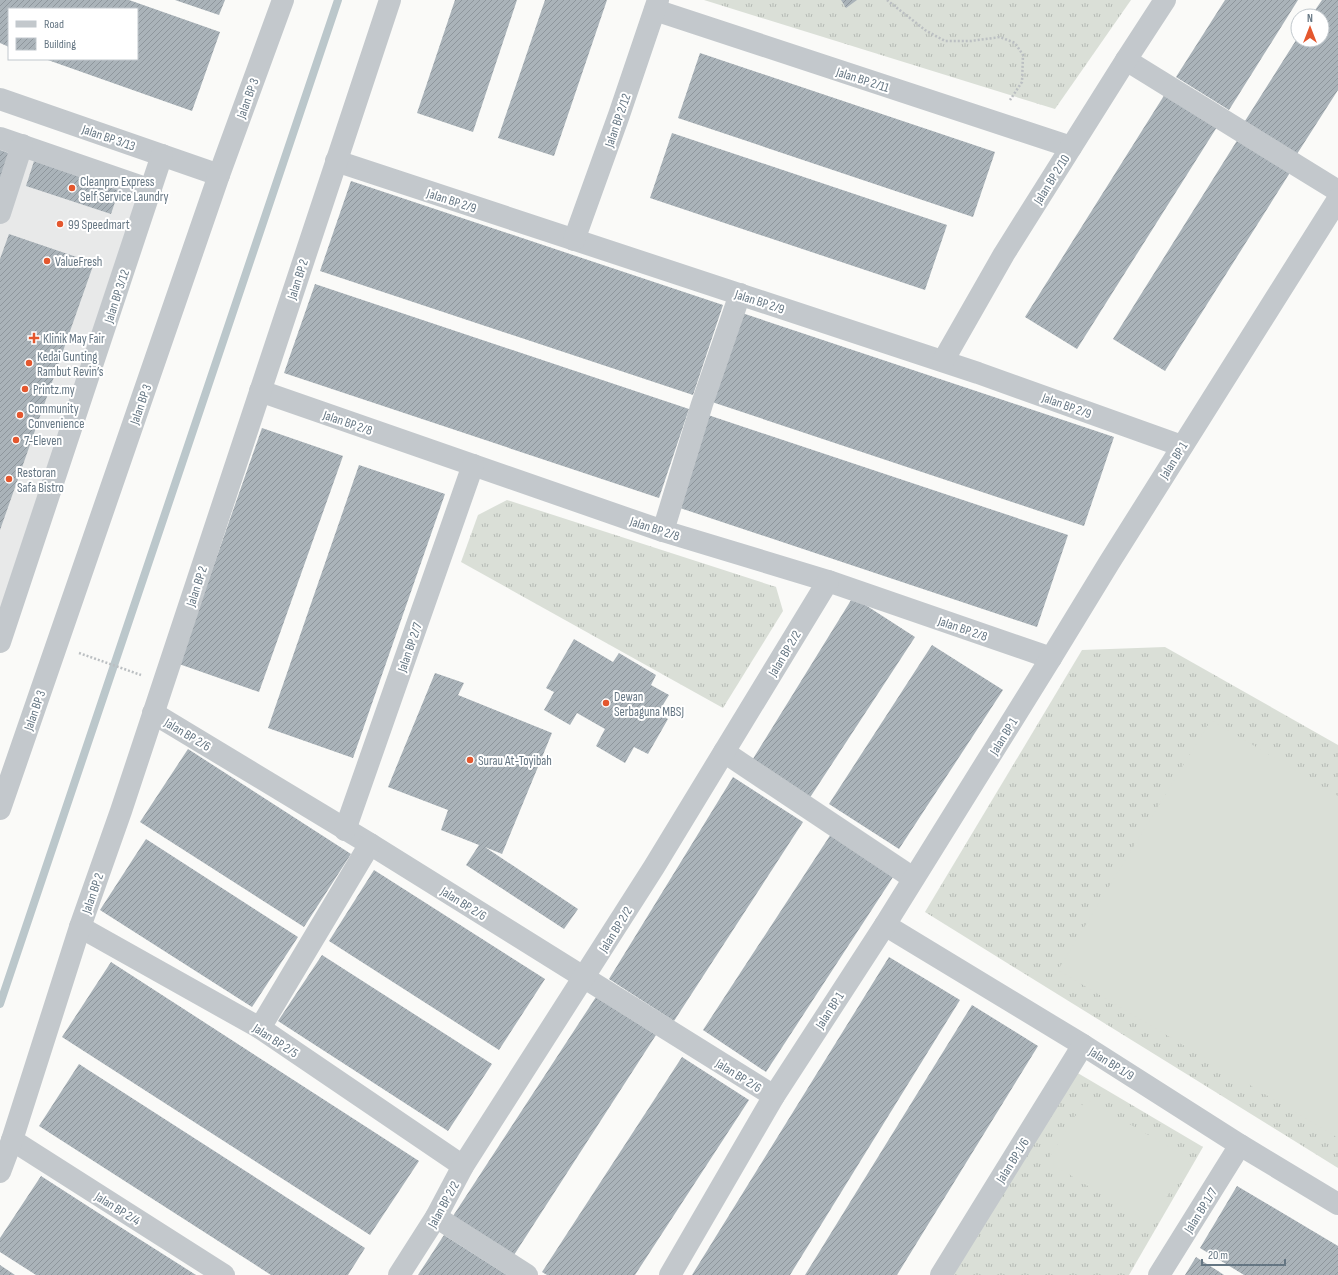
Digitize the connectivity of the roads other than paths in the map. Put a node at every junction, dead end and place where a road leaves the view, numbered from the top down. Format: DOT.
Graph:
graph roads {
  1 [pos="282,0"];
  2 [pos="390,0"];
  3 [pos="1165,0"];
  4 [pos="657,5"];
  5 [pos="1126,60"];
  6 [pos="0,99"];
  7 [pos="0,138"];
  8 [pos="22,146"];
  9 [pos="1071,147"];
  10 [pos="162,155"];
  11 [pos="336,162"];
  12 [pos="219,175"];
  13 [pos="151,190"];
  14 [pos="1338,191"];
  15 [pos="1338,198"];
  16 [pos="0,213"];
  17 [pos="574,240"];
  18 [pos="740,294"];
  19 [pos="943,361"];
  20 [pos="260,392"];
  21 [pos="1182,446"];
  22 [pos="473,464"];
  23 [pos="663,531"];
  24 [pos="828,581"];
  25 [pos="7,598"];
  26 [pos="0,642"];
  27 [pos="1051,658"];
  28 [pos="153,713"];
  29 [pos="724,752"];
  30 [pos="0,809"];
  31 [pos="345,830"];
  32 [pos="370,844"];
  33 [pos="913,878"];
  34 [pos="885,925"];
  35 [pos="80,927"];
  36 [pos="584,978"];
  37 [pos="260,1028"];
  38 [pos="1083,1045"];
  39 [pos="774,1096"];
  40 [pos="12,1140"];
  41 [pos="1240,1145"];
  42 [pos="463,1166"];
  43 [pos="0,1172"];
  44 [pos="1338,1204"];
  45 [pos="436,1217"];
  46 [pos="224,1275"];
  47 [pos="399,1275"];
  48 [pos="528,1275"];
  49 [pos="670,1275"];
  50 [pos="941,1275"];
  51 [pos="1159,1275"];
  1 -- 12 [label="street, Jalan BP 3"];
  2 -- 11 [label="street, Jalan BP 2"];
  3 -- 5 [label="street, Jalan BP 2/10"];
  4 -- 9 [label="street, Jalan BP 2/11"];
  4 -- 17 [label="street, Jalan BP 2/12"];
  5 -- 9 [label="street, Jalan BP 2/10"];
  5 -- 14 [label="street"];
  6 -- 10 [label="street, Jalan BP 3/13"];
  7 -- 8 [label="street"];
  8 -- 13 [label="street"];
  8 -- 16 [label="street"];
  9 -- 19 [label="street, Jalan BP 2/10"];
  10 -- 12 [label="street, Jalan BP 3/13"];
  10 -- 13 [label="street, Jalan BP 3/12"];
  11 -- 17 [label="street, Jalan BP 2/9"];
  11 -- 20 [label="street, Jalan BP 2"];
  12 -- 30 [label="street, Jalan BP 3"];
  13 -- 25 [label="street, Jalan BP 3/12"];
  15 -- 21 [label="street, Jalan BP 1"];
  17 -- 18 [label="street, Jalan BP 2/9"];
  18 -- 19 [label="street, Jalan BP 2/9"];
  18 -- 23 [label="street"];
  19 -- 21 [label="street, Jalan BP 2/9"];
  20 -- 22 [label="street, Jalan BP 2/8"];
  20 -- 28 [label="street, Jalan BP 2"];
  21 -- 27 [label="street, Jalan BP 1"];
  22 -- 23 [label="street, Jalan BP 2/8"];
  22 -- 31 [label="street, Jalan BP 2/7"];
  23 -- 24 [label="street, Jalan BP 2/8"];
  24 -- 27 [label="street, Jalan BP 2/8"];
  24 -- 29 [label="street, Jalan BP 2/2"];
  25 -- 26 [label="street, Jalan BP 3/12"];
  27 -- 33 [label="street, Jalan BP 1"];
  28 -- 31 [label="street, Jalan BP 2/6"];
  28 -- 35 [label="street, Jalan BP 2"];
  29 -- 33 [label="street"];
  29 -- 36 [label="street, Jalan BP 2/2"];
  31 -- 32 [label="street, Jalan BP 2/6"];
  32 -- 36 [label="street, Jalan BP 2/6"];
  32 -- 37 [label="street"];
  33 -- 34 [label="street, Jalan BP 1"];
  34 -- 38 [label="street, Jalan BP 1/9"];
  34 -- 39 [label="street, Jalan BP 1"];
  35 -- 37 [label="street, Jalan BP 2/5"];
  35 -- 40 [label="street, Jalan BP 2"];
  36 -- 39 [label="street, Jalan BP 2/6"];
  36 -- 42 [label="street, Jalan BP 2/2"];
  37 -- 42 [label="street, Jalan BP 2/5"];
  38 -- 41 [label="street, Jalan BP 1/9"];
  38 -- 50 [label="street, Jalan BP 1/6"];
  39 -- 49 [label="street, Jalan BP 1"];
  40 -- 43 [label="street, Jalan BP 2"];
  40 -- 46 [label="street, Jalan BP 2/4"];
  41 -- 44 [label="street, Jalan BP 1/9"];
  41 -- 51 [label="street, Jalan BP 1/7"];
  42 -- 45 [label="street, Jalan BP 2/2"];
  45 -- 47 [label="street, Jalan BP 2/2"];
  45 -- 48 [label="street"];
}
